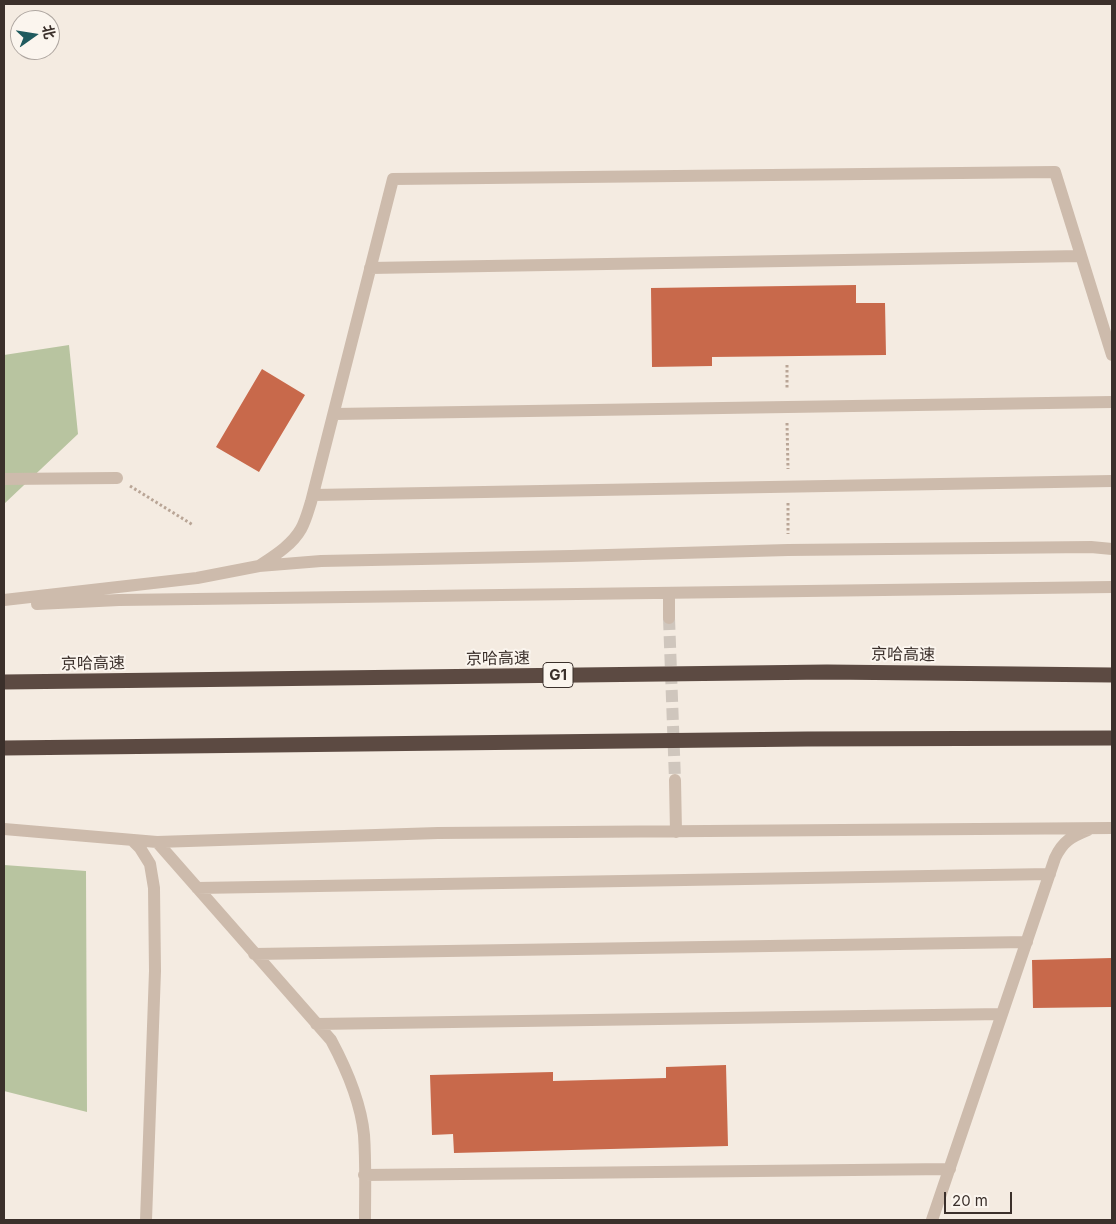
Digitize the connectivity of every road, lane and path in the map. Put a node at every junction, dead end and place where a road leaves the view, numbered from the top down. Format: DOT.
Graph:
graph roads {
  1 [pos="1081,256"];
  2 [pos="370,268"];
  3 [pos="1112,355"];
  4 [pos="787,365"];
  5 [pos="1112,402"];
  6 [pos="787,407"];
  7 [pos="334,414"];
  8 [pos="117,478"];
  9 [pos="4,479"];
  10 [pos="1112,481"];
  11 [pos="788,486"];
  12 [pos="313,494"];
  13 [pos="193,525"];
  14 [pos="1112,548"];
  15 [pos="788,550"];
  16 [pos="259,566"];
  17 [pos="1112,587"];
  18 [pos="669,594"];
  19 [pos="4,600"];
  20 [pos="4,606"];
  21 [pos="669,618"];
  22 [pos="1112,675"];
  23 [pos="4,682"];
  24 [pos="1112,738"];
  25 [pos="4,748"];
  26 [pos="675,780"];
  27 [pos="1094,828"];
  28 [pos="1112,828"];
  29 [pos="4,829"];
  30 [pos="676,832"];
  31 [pos="132,840"];
  32 [pos="157,842"];
  33 [pos="1050,874"];
  34 [pos="197,888"];
  35 [pos="1027,942"];
  36 [pos="254,954"];
  37 [pos="1002,1014"];
  38 [pos="316,1024"];
  39 [pos="950,1169"];
  40 [pos="364,1175"];
  41 [pos="146,1220"];
  42 [pos="365,1220"];
  43 [pos="932,1220"];
  1 -- 2 [label="lane"];
  1 -- 2 [label="lane"];
  1 -- 3 [label="lane"];
  2 -- 7 [label="lane"];
  4 -- 6 [label="path"];
  5 -- 6 [label="lane"];
  6 -- 7 [label="lane"];
  6 -- 11 [label="path"];
  7 -- 12 [label="lane"];
  8 -- 9 [label="lane"];
  8 -- 13 [label="path"];
  10 -- 11 [label="lane"];
  11 -- 12 [label="lane"];
  11 -- 15 [label="path"];
  12 -- 16 [label="lane"];
  14 -- 15 [label="lane"];
  15 -- 16 [label="lane"];
  16 -- 19 [label="lane"];
  17 -- 18 [label="lane"];
  18 -- 20 [label="lane"];
  18 -- 21 [label="lane"];
  22 -- 23 [label="highway, 京哈高速 / G1"];
  24 -- 25 [label="highway"];
  26 -- 30 [label="lane"];
  27 -- 28 [label="lane"];
  27 -- 30 [label="lane"];
  27 -- 33 [label="lane"];
  29 -- 31 [label="lane"];
  30 -- 32 [label="lane"];
  31 -- 32 [label="lane"];
  31 -- 41 [label="lane"];
  32 -- 34 [label="lane"];
  33 -- 34 [label="lane"];
  33 -- 35 [label="lane"];
  34 -- 36 [label="lane"];
  35 -- 36 [label="lane"];
  35 -- 37 [label="lane"];
  36 -- 38 [label="lane"];
  37 -- 38 [label="lane"];
  37 -- 39 [label="lane"];
  38 -- 40 [label="lane"];
  39 -- 40 [label="lane"];
  39 -- 43 [label="lane"];
  40 -- 42 [label="lane"];
}
